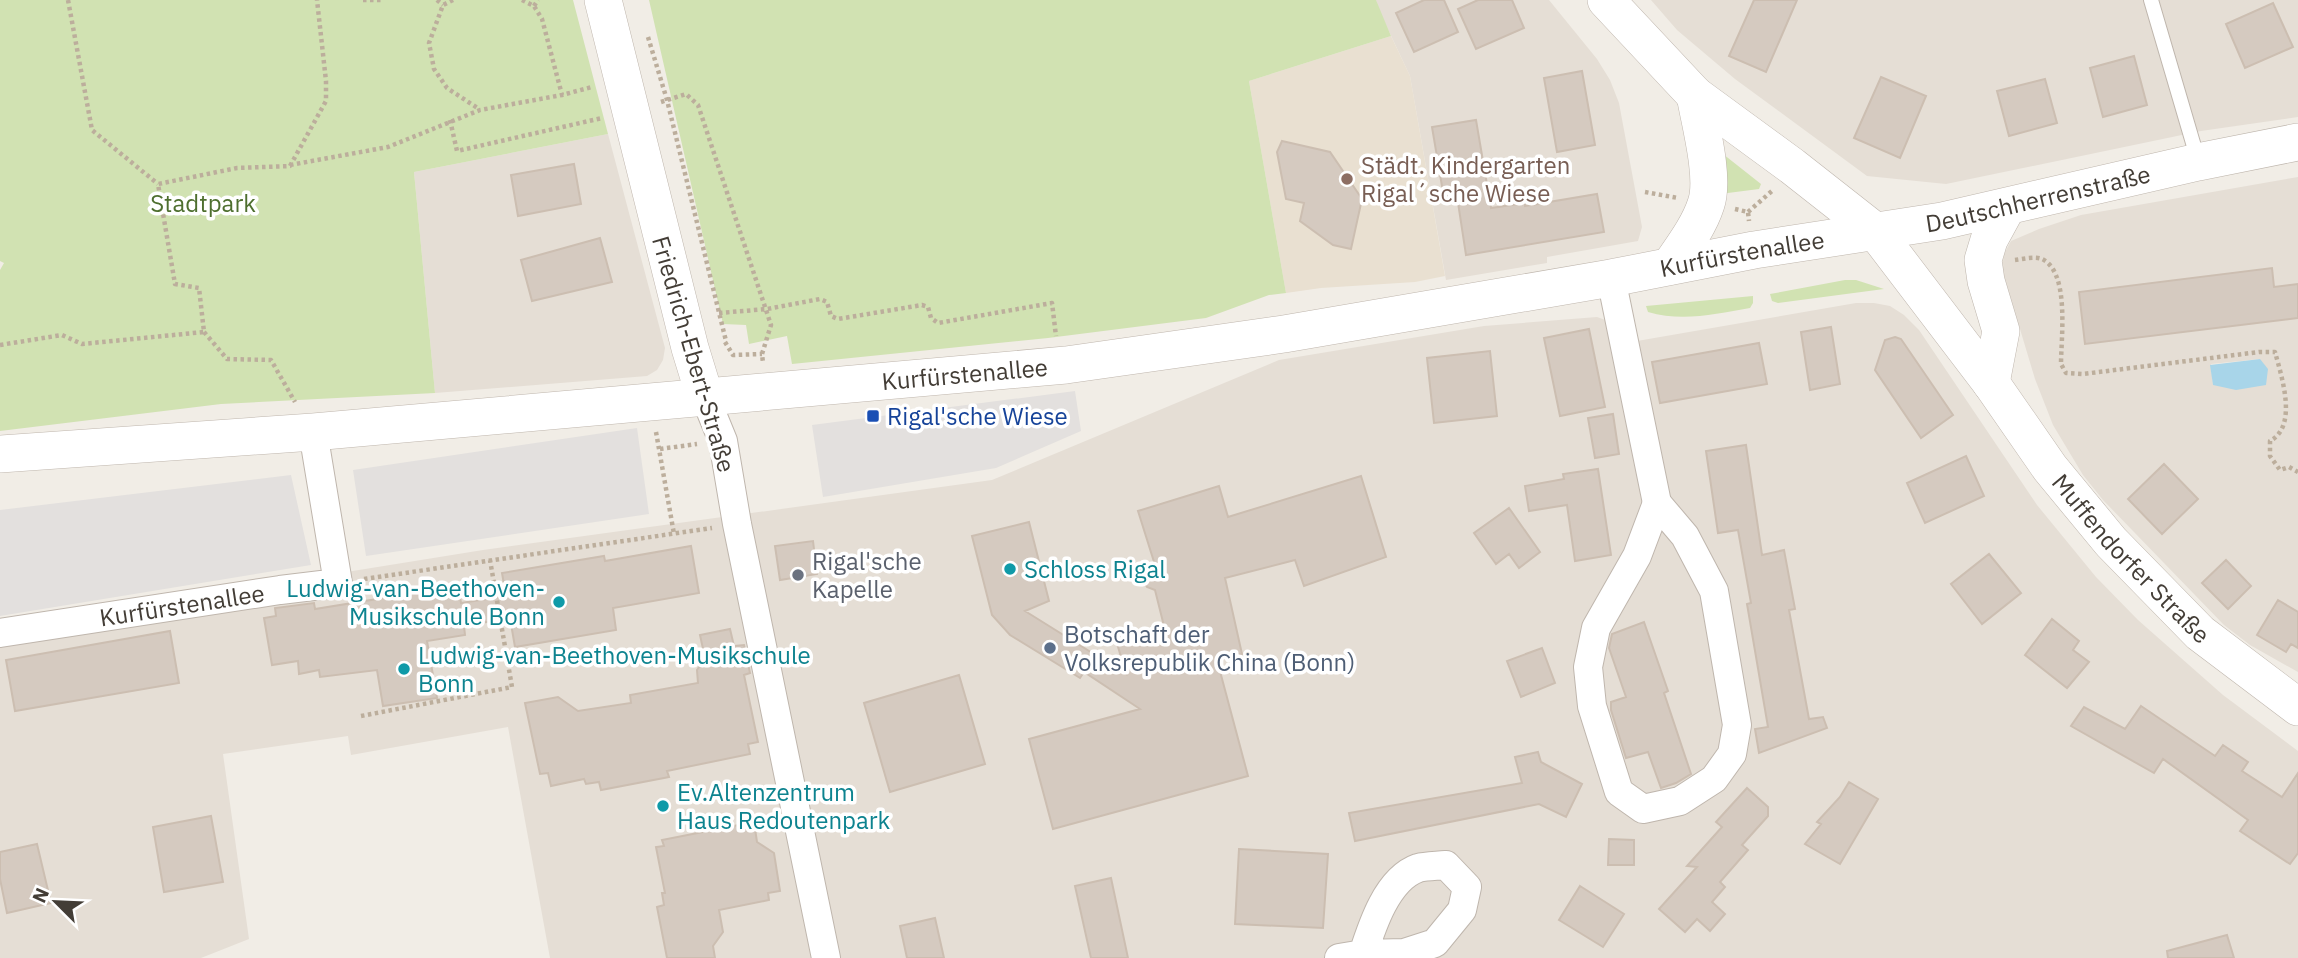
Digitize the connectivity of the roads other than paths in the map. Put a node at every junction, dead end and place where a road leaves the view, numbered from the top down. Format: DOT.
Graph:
graph roads {
  1 [pos="603,0"];
  2 [pos="1606,0"];
  3 [pos="2151,0"];
  4 [pos="1695,95"];
  5 [pos="2298,142"];
  6 [pos="2198,162"];
  7 [pos="2007,207"];
  8 [pos="1876,232"];
  9 [pos="1670,266"];
  10 [pos="1611,278"];
  11 [pos="1991,383"];
  12 [pos="705,397"];
  13 [pos="313,432"];
  14 [pos="0,454"];
  15 [pos="1657,503"];
  16 [pos="0,633"];
  17 [pos="2298,707"];
  18 [pos="826,958"];
  1 -- 12 [label="street, Friedrich-Ebert-Straße"];
  2 -- 4 [label="street, Muffendorfer Straße"];
  3 -- 6 [label="lane"];
  4 -- 8 [label="street, Muffendorfer Straße"];
  4 -- 9 [label="street"];
  5 -- 6 [label="street, Deutschherrenstraße"];
  6 -- 7 [label="street, Deutschherrenstraße"];
  7 -- 8 [label="street, Deutschherrenstraße"];
  7 -- 11 [label="street"];
  8 -- 9 [label="street, Kurfürstenallee"];
  8 -- 11 [label="street, Muffendorfer Straße"];
  9 -- 10 [label="street, Kurfürstenallee"];
  10 -- 12 [label="street, Kurfürstenallee"];
  10 -- 15 [label="street"];
  11 -- 17 [label="street, Muffendorfer Straße"];
  12 -- 13 [label="street, Kurfürstenallee"];
  12 -- 18 [label="street, Friedrich-Ebert-Straße"];
  13 -- 14 [label="street, Kurfürstenallee"];
  13 -- 16 [label="street, Kurfürstenallee"];
  15 -- 15 [label="street"];
}
